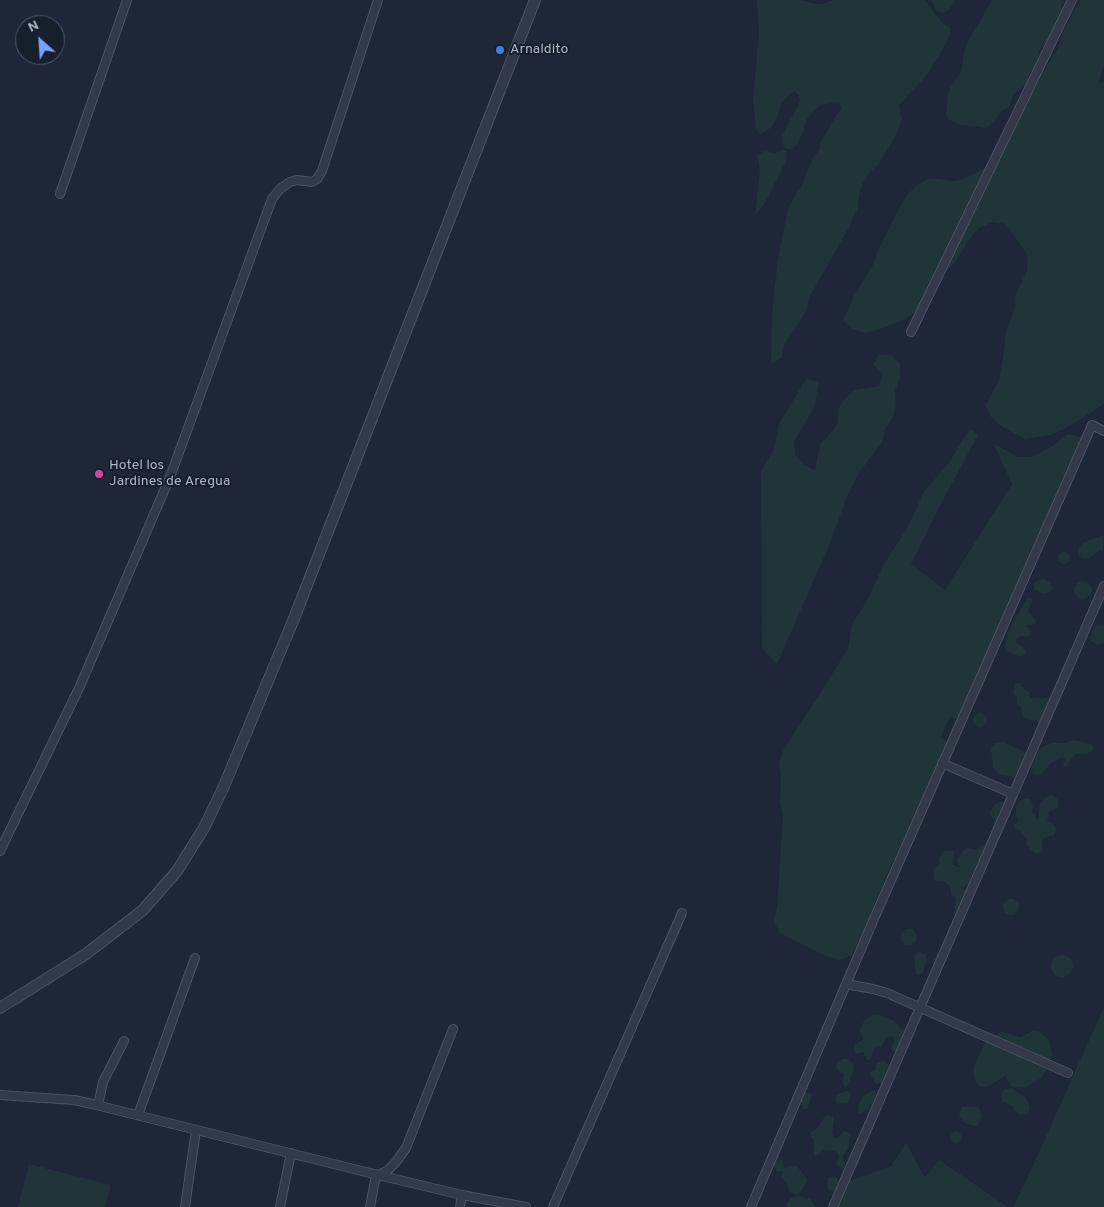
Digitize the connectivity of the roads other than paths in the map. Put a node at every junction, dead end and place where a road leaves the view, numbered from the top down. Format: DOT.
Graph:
graph roads {
  1 [pos="126,0"];
  2 [pos="378,0"];
  3 [pos="535,0"];
  4 [pos="1072,0"];
  5 [pos="60,194"];
  6 [pos="912,332"];
  7 [pos="1104,430"];
  8 [pos="1104,586"];
  9 [pos="942,763"];
  10 [pos="1012,794"];
  11 [pos="0,851"];
  12 [pos="682,913"];
  13 [pos="195,958"];
  14 [pos="846,984"];
  15 [pos="920,1007"];
  16 [pos="0,1008"];
  17 [pos="453,1029"];
  18 [pos="124,1041"];
  19 [pos="1068,1074"];
  20 [pos="0,1095"];
  21 [pos="98,1105"];
  22 [pos="138,1115"];
  23 [pos="196,1130"];
  24 [pos="291,1153"];
  25 [pos="377,1175"];
  26 [pos="462,1195"];
  27 [pos="185,1207"];
  28 [pos="280,1207"];
  29 [pos="370,1207"];
  30 [pos="460,1207"];
  31 [pos="526,1207"];
  32 [pos="553,1207"];
  33 [pos="751,1207"];
  34 [pos="833,1207"];
  1 -- 5 [label="street"];
  2 -- 11 [label="street"];
  3 -- 16 [label="street"];
  4 -- 6 [label="street"];
  7 -- 9 [label="street"];
  8 -- 10 [label="street"];
  9 -- 10 [label="street"];
  9 -- 14 [label="street"];
  10 -- 15 [label="street"];
  12 -- 32 [label="street"];
  13 -- 22 [label="street"];
  14 -- 15 [label="street"];
  14 -- 33 [label="street"];
  15 -- 19 [label="street"];
  15 -- 34 [label="street"];
  17 -- 25 [label="street"];
  18 -- 21 [label="street"];
  20 -- 21 [label="street"];
  21 -- 22 [label="street"];
  22 -- 23 [label="street"];
  23 -- 24 [label="street"];
  23 -- 27 [label="street"];
  24 -- 25 [label="street"];
  24 -- 28 [label="street"];
  25 -- 26 [label="street"];
  25 -- 29 [label="street"];
  26 -- 30 [label="street"];
  26 -- 31 [label="street"];
}
